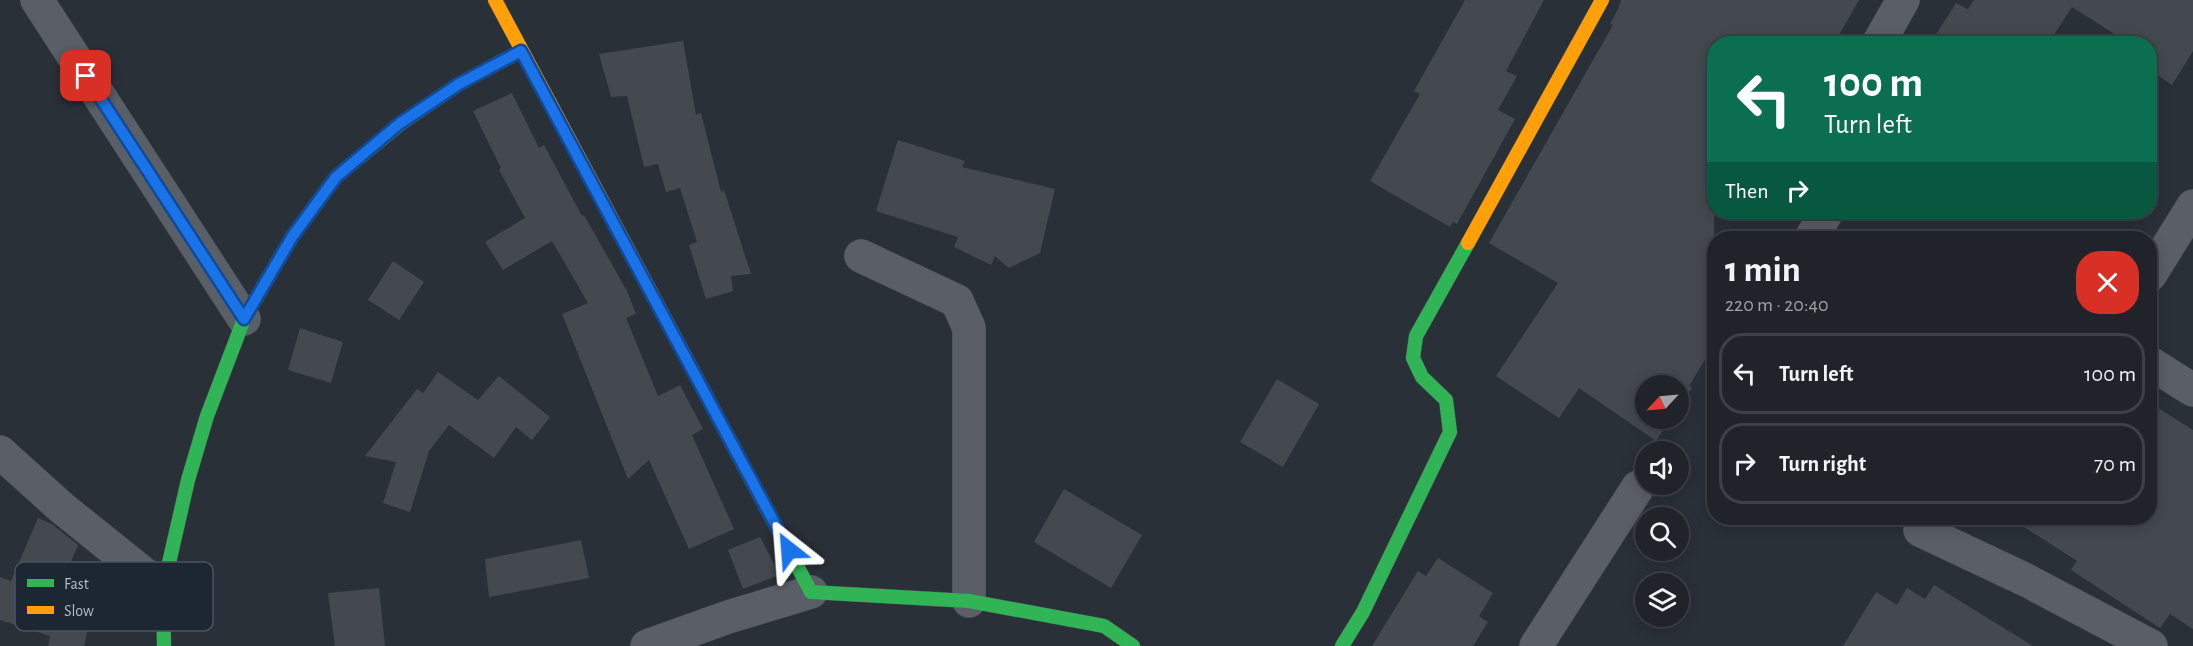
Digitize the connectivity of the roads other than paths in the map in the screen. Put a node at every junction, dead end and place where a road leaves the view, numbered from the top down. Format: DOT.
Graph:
graph roads {
  1 [pos="37,0"];
  2 [pos="495,0"];
  3 [pos="1602,0"];
  4 [pos="1903,0"];
  5 [pos="1883,36"];
  6 [pos="521,51"];
  7 [pos="2193,206"];
  8 [pos="861,256"];
  9 [pos="2157,264"];
  10 [pos="244,319"];
  11 [pos="2157,367"];
  12 [pos="2193,390"];
  13 [pos="0,452"];
  14 [pos="1635,492"];
  15 [pos="1920,530"];
  16 [pos="129,562"];
  17 [pos="169,562"];
  18 [pos="811,592"];
  19 [pos="969,601"];
  20 [pos="164,631"];
  21 [pos="164,646"];
  22 [pos="647,646"];
  23 [pos="1133,646"];
  24 [pos="1342,646"];
  25 [pos="1536,646"];
  26 [pos="2151,646"];
  1 -- 10 [label="street"];
  2 -- 6 [label="street"];
  3 -- 24 [label="street"];
  4 -- 5 [label="street"];
  6 -- 10 [label="street"];
  6 -- 18 [label="street"];
  7 -- 9 [label="street"];
  8 -- 19 [label="street"];
  10 -- 17 [label="street"];
  11 -- 12 [label="street"];
  13 -- 16 [label="street"];
  14 -- 25 [label="street"];
  15 -- 26 [label="street"];
  18 -- 19 [label="street"];
  18 -- 22 [label="street"];
  19 -- 23 [label="street"];
  20 -- 21 [label="street"];
}
